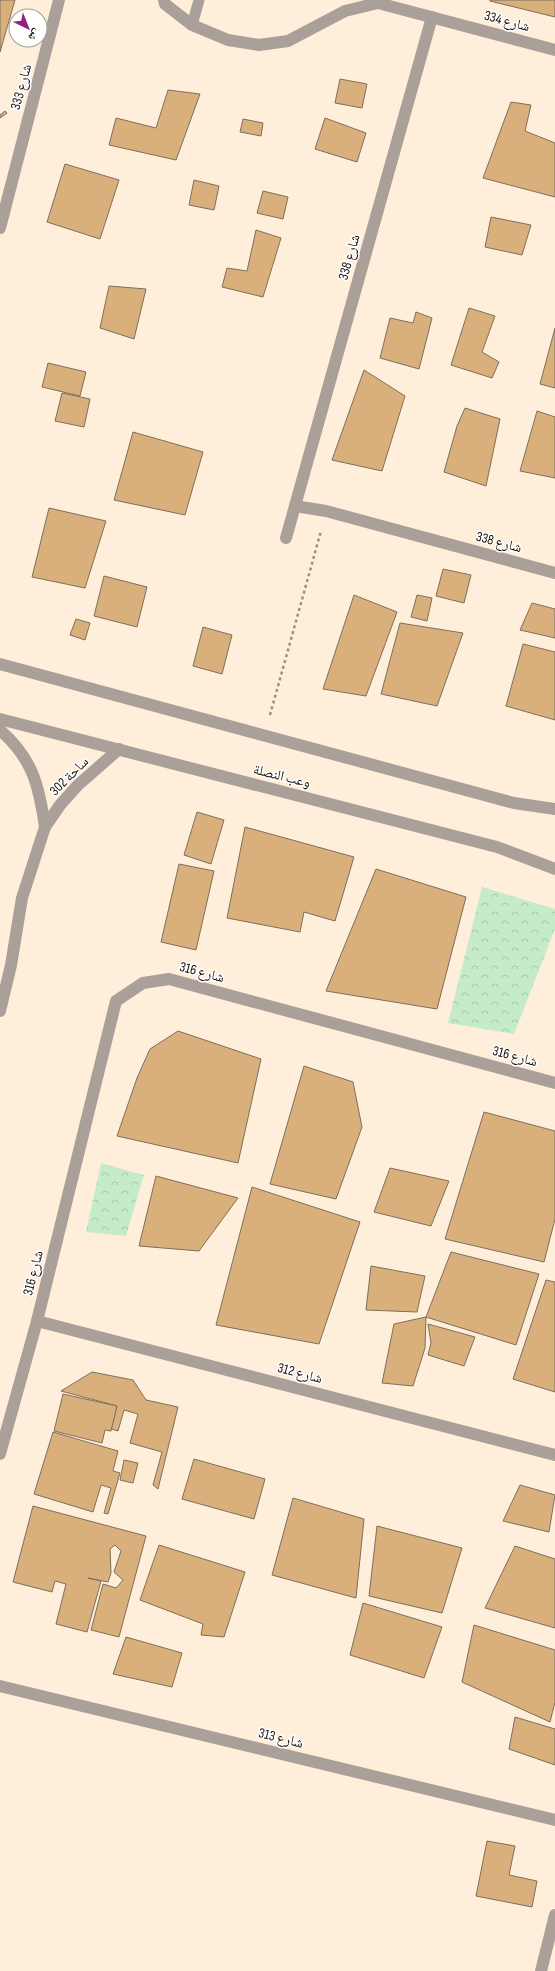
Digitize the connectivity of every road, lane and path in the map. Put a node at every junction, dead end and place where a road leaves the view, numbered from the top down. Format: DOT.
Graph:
graph roads {
  1 [pos="59,0"];
  2 [pos="164,0"];
  3 [pos="199,0"];
  4 [pos="432,17"];
  5 [pos="192,25"];
  6 [pos="555,50"];
  7 [pos="0,228"];
  8 [pos="295,506"];
  9 [pos="326,511"];
  10 [pos="286,538"];
  11 [pos="555,573"];
  12 [pos="0,664"];
  13 [pos="0,719"];
  14 [pos="0,730"];
  15 [pos="265,736"];
  16 [pos="119,749"];
  17 [pos="555,809"];
  18 [pos="45,827"];
  19 [pos="555,869"];
  20 [pos="0,1011"];
  21 [pos="555,1083"];
  22 [pos="37,1321"];
  23 [pos="0,1454"];
  24 [pos="555,1455"];
  25 [pos="0,1686"];
  26 [pos="555,1820"];
  27 [pos="555,1915"];
  28 [pos="541,1971"];
  1 -- 7 [label="street, شارع 333"];
  2 -- 5 [label="street, شارع 334"];
  3 -- 5 [label="lane"];
  4 -- 5 [label="street, شارع 334"];
  4 -- 6 [label="street, شارع 334"];
  4 -- 8 [label="street, شارع 338"];
  8 -- 9 [label="street, شارع 338"];
  8 -- 10 [label="street, شارع 338"];
  9 -- 11 [label="street, شارع 338"];
  9 -- 15 [label="path"];
  12 -- 15 [label="street"];
  13 -- 16 [label="street, وعب النصلة"];
  14 -- 18 [label="street, ساحة 302"];
  15 -- 17 [label="street"];
  16 -- 18 [label="street, ساحة 302"];
  16 -- 19 [label="street, وعب النصلة"];
  18 -- 20 [label="street, ساحة 302"];
  21 -- 22 [label="street, شارع 316"];
  22 -- 23 [label="street"];
  22 -- 24 [label="street, شارع 312"];
  25 -- 26 [label="street, شارع 313"];
  27 -- 28 [label="street"];
}
